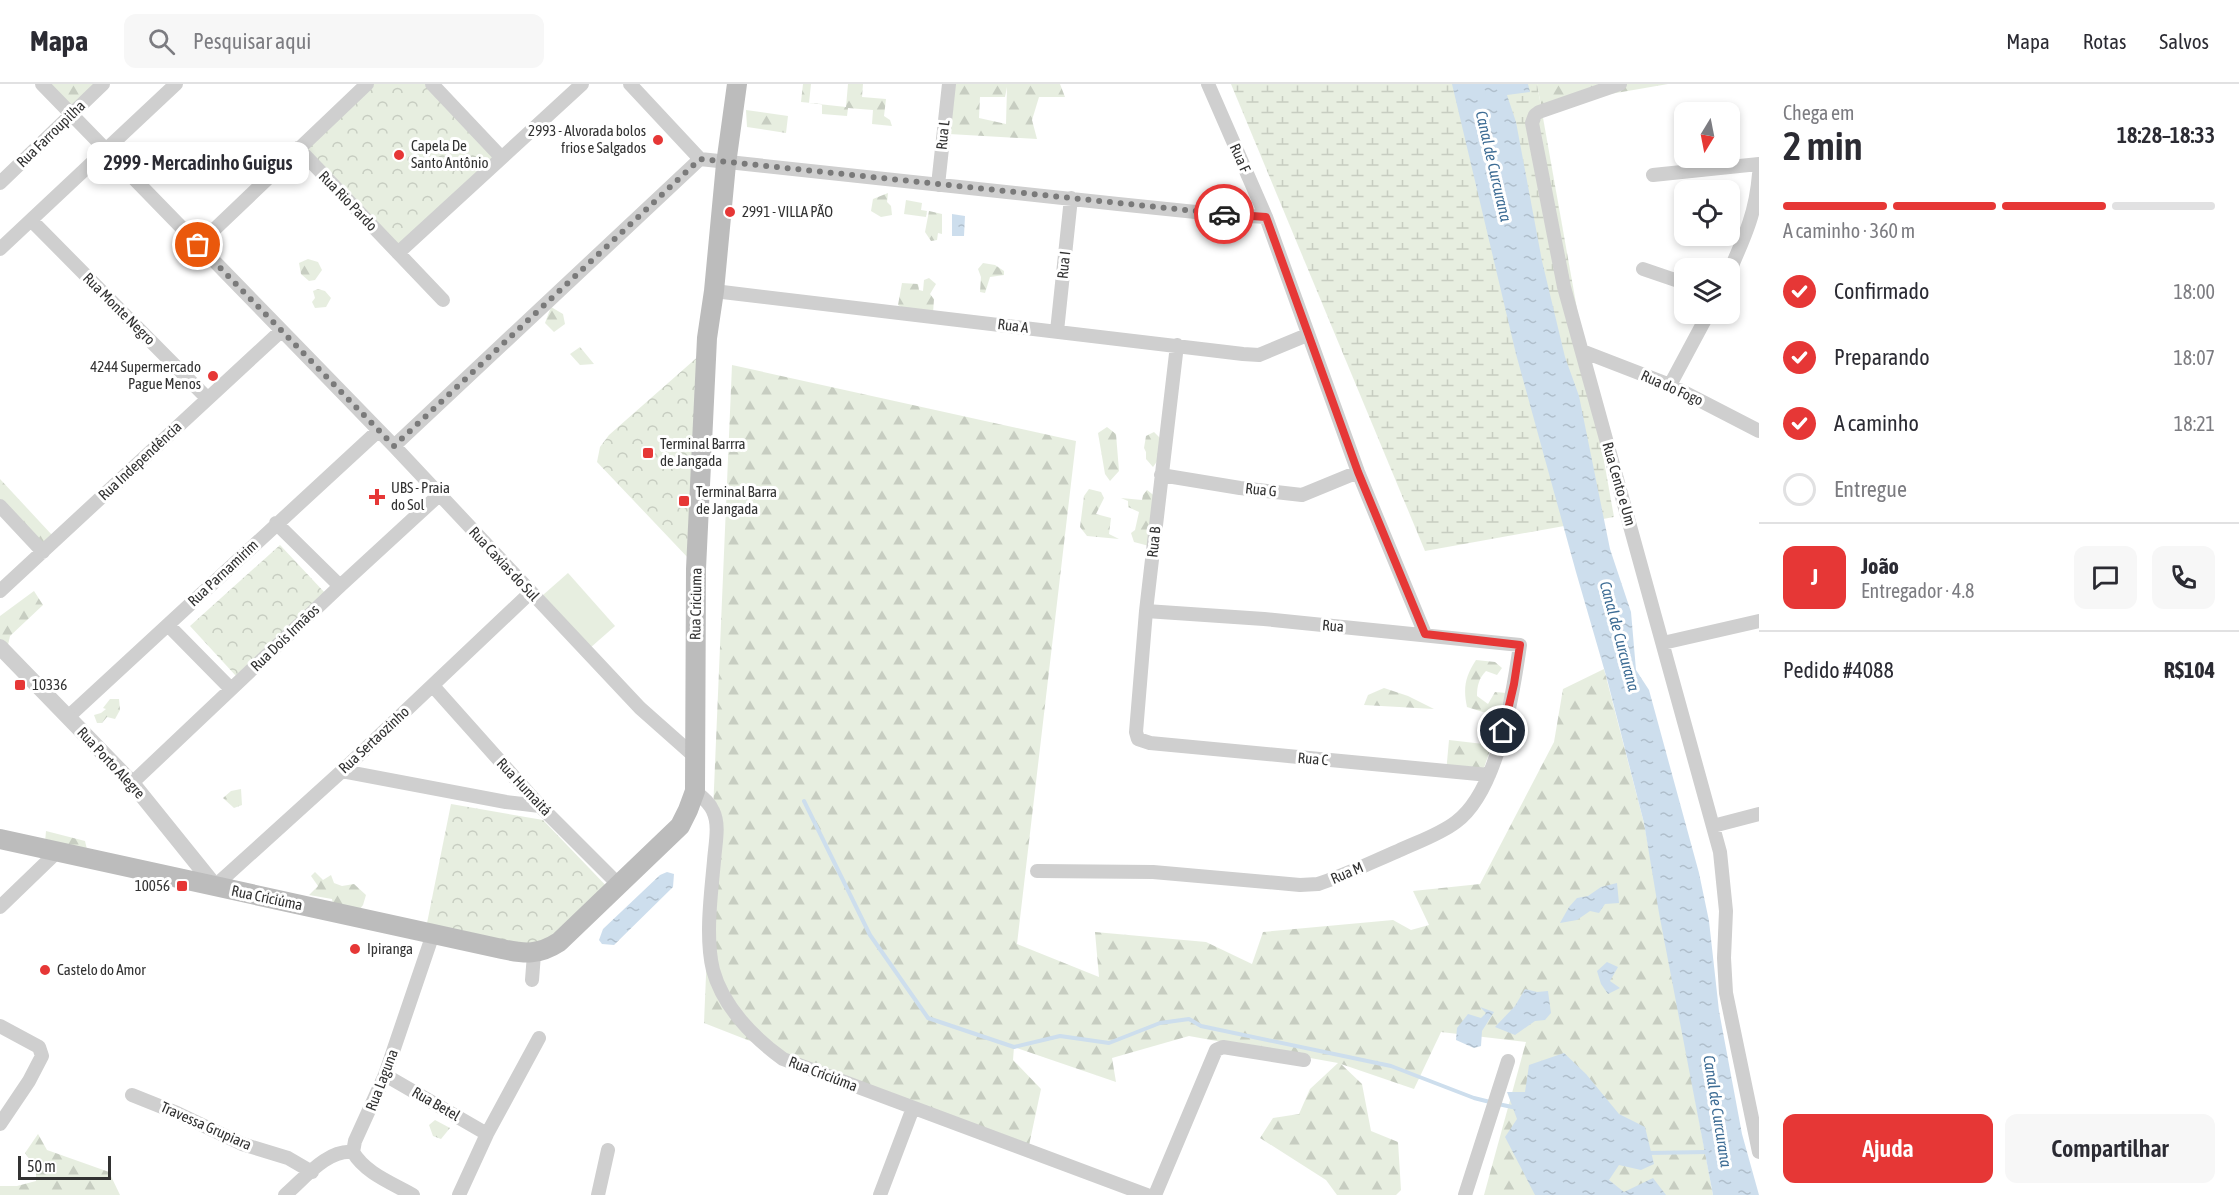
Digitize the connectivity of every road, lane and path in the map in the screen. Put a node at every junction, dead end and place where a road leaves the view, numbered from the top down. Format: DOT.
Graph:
graph roads {
  1 [pos="42,84"];
  2 [pos="103,84"];
  3 [pos="176,84"];
  4 [pos="367,84"];
  5 [pos="432,84"];
  6 [pos="582,84"];
  7 [pos="630,84"];
  8 [pos="737,84"];
  9 [pos="949,84"];
  10 [pos="1208,84"];
  11 [pos="1620,84"];
  12 [pos="71,114"];
  13 [pos="298,148"];
  14 [pos="106,150"];
  15 [pos="501,157"];
  16 [pos="700,159"];
  17 [pos="726,164"];
  18 [pos="1759,164"];
  19 [pos="1759,174"];
  20 [pos="1653,175"];
  21 [pos="0,183"];
  22 [pos="938,185"];
  23 [pos="1071,198"];
  24 [pos="1266,217"];
  25 [pos="31,220"];
  26 [pos="198,245"];
  27 [pos="0,249"];
  28 [pos="398,253"];
  29 [pos="1736,258"];
  30 [pos="1643,269"];
  31 [pos="1674,280"];
  32 [pos="714,291"];
  33 [pos="443,300"];
  34 [pos="1703,324"];
  35 [pos="281,331"];
  36 [pos="1057,331"];
  37 [pos="1307,335"];
  38 [pos="1177,345"];
  39 [pos="1582,351"];
  40 [pos="1670,386"];
  41 [pos="207,398"];
  42 [pos="1759,430"];
  43 [pos="378,431"];
  44 [pos="394,446"];
  45 [pos="1358,472"];
  46 [pos="1161,475"];
  47 [pos="439,495"];
  48 [pos="0,506"];
  49 [pos="276,523"];
  50 [pos="43,552"];
  51 [pos="340,586"];
  52 [pos="0,591"];
  53 [pos="531,592"];
  54 [pos="1146,610"];
  55 [pos="1759,621"];
  56 [pos="168,625"];
  57 [pos="1425,634"];
  58 [pos="1663,643"];
  59 [pos="1520,645"];
  60 [pos="0,647"];
  61 [pos="433,686"];
  62 [pos="231,689"];
  63 [pos="68,717"];
  64 [pos="1138,739"];
  65 [pos="693,755"];
  66 [pos="342,771"];
  67 [pos="1489,775"];
  68 [pos="132,783"];
  69 [pos="695,791"];
  70 [pos="540,806"];
  71 [pos="1759,814"];
  72 [pos="1713,826"];
  73 [pos="0,839"];
  74 [pos="58,851"];
  75 [pos="1037,871"];
  76 [pos="619,885"];
  77 [pos="215,886"];
  78 [pos="0,907"];
  79 [pos="433,934"];
  80 [pos="534,954"];
  81 [pos="532,980"];
  82 [pos="0,1026"];
  83 [pos="539,1038"];
  84 [pos="1304,1060"];
  85 [pos="1508,1061"];
  86 [pos="385,1075"];
  87 [pos="132,1095"];
  88 [pos="913,1108"];
  89 [pos="0,1124"];
  90 [pos="487,1134"];
  91 [pos="608,1150"];
  92 [pos="352,1152"];
  93 [pos="1759,1152"];
  94 [pos="312,1172"];
  95 [pos="285,1195"];
  96 [pos="413,1195"];
  97 [pos="459,1195"];
  98 [pos="598,1195"];
  99 [pos="880,1195"];
  100 [pos="1147,1195"];
  101 [pos="1155,1195"];
  102 [pos="1465,1195"];
  1 -- 12 [label="street, Rua Caxias do Sul"];
  2 -- 12 [label="street, Rua Farroupilha"];
  3 -- 14 [label="street"];
  4 -- 13 [label="street"];
  5 -- 15 [label="street"];
  6 -- 15 [label="street"];
  7 -- 16 [label="street"];
  8 -- 17 [label="main road, Rua Criciuma"];
  9 -- 22 [label="street, Rua L"];
  10 -- 24 [label="street, Rua F"];
  11 -- 39 [label="street, Rua Cento e Um"];
  12 -- 14 [label="street, Rua Caxias do Sul"];
  12 -- 21 [label="street, Rua Farroupilha"];
  13 -- 26 [label="street"];
  13 -- 28 [label="street, Rua Rio Pardo"];
  14 -- 25 [label="street"];
  14 -- 26 [label="street, Rua Caxias do Sul"];
  15 -- 28 [label="street"];
  16 -- 17 [label="street"];
  16 -- 44 [label="street"];
  17 -- 22 [label="street"];
  17 -- 32 [label="main road, Rua Criciuma"];
  18 -- 20 [label="street"];
  19 -- 29 [label="street"];
  22 -- 23 [label="street"];
  23 -- 24 [label="street"];
  23 -- 36 [label="street, Rua I"];
  24 -- 37 [label="street, Rua F"];
  25 -- 27 [label="street"];
  25 -- 41 [label="street, Rua Monte Negro"];
  26 -- 35 [label="street, Rua Caxias do Sul"];
  28 -- 33 [label="street, Rua Rio Pardo"];
  30 -- 31 [label="street"];
  32 -- 36 [label="street, Rua A"];
  32 -- 65 [label="main road, Rua Criciuma"];
  34 -- 40 [label="street"];
  35 -- 41 [label="street, Rua Independência"];
  35 -- 43 [label="street, Rua Caxias do Sul"];
  36 -- 38 [label="street, Rua A"];
  37 -- 38 [label="street, Rua A"];
  37 -- 45 [label="street, Rua F"];
  38 -- 46 [label="street, Rua B"];
  39 -- 40 [label="street, Rua do Fogo"];
  39 -- 58 [label="street, Rua Cento e Um"];
  40 -- 42 [label="street, Rua do Fogo"];
  41 -- 50 [label="street, Rua Independência"];
  43 -- 44 [label="street, Rua Caxias do Sul"];
  43 -- 49 [label="street, Rua Parnamirim"];
  44 -- 47 [label="street, Rua Caxias do Sul"];
  45 -- 46 [label="street, Rua G"];
  45 -- 57 [label="street, Rua F"];
  46 -- 54 [label="street, Rua B"];
  47 -- 51 [label="street, Rua Dois Irmãos"];
  47 -- 53 [label="street, Rua Caxias do Sul"];
  48 -- 50 [label="street"];
  49 -- 51 [label="street"];
  49 -- 56 [label="street, Rua Parnamirim"];
  50 -- 52 [label="street, Rua Independência"];
  51 -- 62 [label="street, Rua Dois Irmãos"];
  53 -- 61 [label="street, Rua Sertaozinho"];
  53 -- 65 [label="street, Rua Caxias do Sul"];
  54 -- 57 [label="street, Rua"];
  54 -- 64 [label="street, Rua B"];
  55 -- 58 [label="street"];
  56 -- 62 [label="street"];
  56 -- 63 [label="street, Rua Parnamirim"];
  57 -- 59 [label="street, Rua"];
  58 -- 72 [label="street, Rua Cento e Um"];
  59 -- 67 [label="street, Rua M"];
  60 -- 63 [label="street, Rua Porto Alegre"];
  61 -- 66 [label="street, Rua Sertaozinho"];
  61 -- 70 [label="street, Rua Humaitá"];
  62 -- 68 [label="street, Rua Dois Irmãos"];
  63 -- 68 [label="street, Rua Porto Alegre"];
  64 -- 67 [label="street, Rua C"];
  65 -- 69 [label="main road, Rua Criciuma"];
  66 -- 70 [label="street"];
  66 -- 77 [label="street, Rua Sertaozinho"];
  67 -- 75 [label="street, Rua M"];
  68 -- 77 [label="street, Rua Porto Alegre"];
  69 -- 76 [label="main road, Rua Criciuma"];
  69 -- 88 [label="street, Rua Criciúma"];
  70 -- 76 [label="street, Rua Humaitá"];
  71 -- 72 [label="street"];
  72 -- 93 [label="street, Rua Cento e Um"];
  73 -- 74 [label="main road, Rua Criciúma"];
  74 -- 77 [label="main road, Rua Criciúma"];
  74 -- 78 [label="street"];
  76 -- 80 [label="main road, Rua Criciuma"];
  77 -- 79 [label="main road, Rua Criciúma"];
  79 -- 80 [label="main road, Rua Criciúma"];
  79 -- 86 [label="street, Rua Laguna"];
  80 -- 81 [label="street"];
  82 -- 89 [label="street"];
  83 -- 90 [label="street"];
  84 -- 101 [label="street"];
  85 -- 102 [label="street"];
  86 -- 90 [label="street, Rua Betel"];
  86 -- 92 [label="street, Rua Laguna"];
  87 -- 94 [label="street, Travessa Grupiara"];
  88 -- 99 [label="street"];
  88 -- 100 [label="street, Rua Criciúma"];
  90 -- 97 [label="street"];
  91 -- 98 [label="street"];
  92 -- 94 [label="street"];
  92 -- 96 [label="street"];
  94 -- 95 [label="street"];
}
